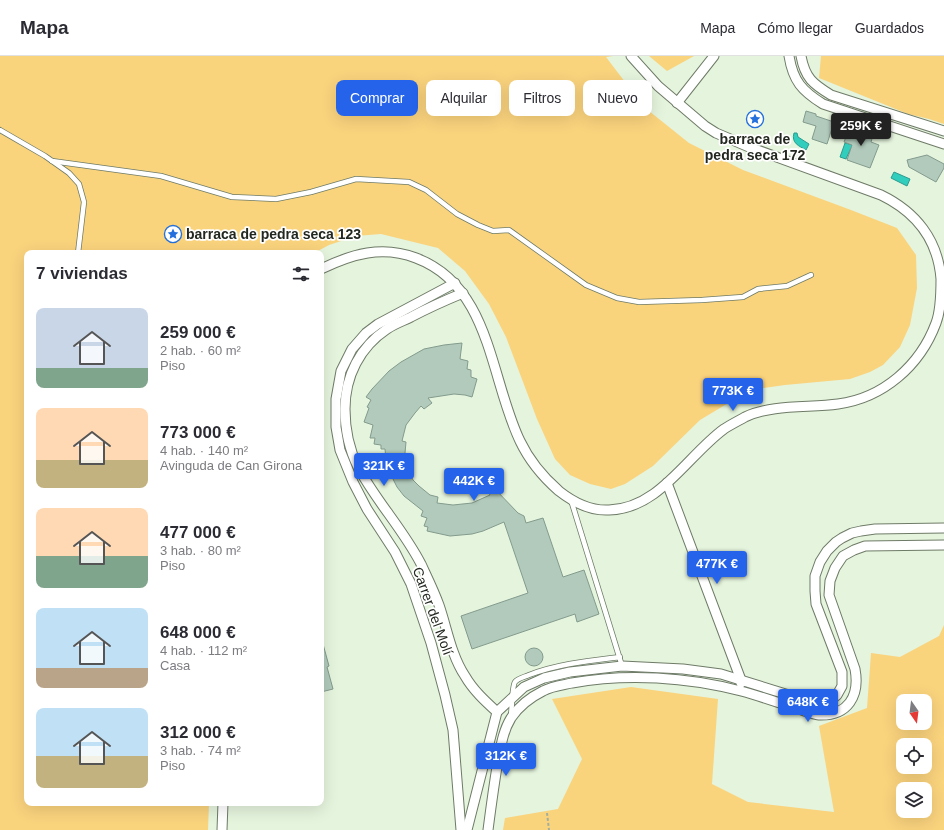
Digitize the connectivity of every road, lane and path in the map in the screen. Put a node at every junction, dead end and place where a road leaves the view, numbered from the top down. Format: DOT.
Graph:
graph roads {
  1 [pos="631,56"];
  2 [pos="714,56"];
  3 [pos="789,56"];
  4 [pos="801,56"];
  5 [pos="677,103"];
  6 [pos="0,130"];
  7 [pos="944,131"];
  8 [pos="944,144"];
  9 [pos="52,161"];
  10 [pos="78,250"];
  11 [pos="324,268"];
  12 [pos="811,275"];
  13 [pos="455,283"];
  14 [pos="463,293"];
  15 [pos="667,483"];
  16 [pos="570,500"];
  17 [pos="944,528"];
  18 [pos="944,545"];
  19 [pos="621,661"];
  20 [pos="742,680"];
  21 [pos="740,691"];
  22 [pos="513,696"];
  23 [pos="497,712"];
  24 [pos="511,719"];
  25 [pos="224,806"];
  26 [pos="547,813"];
  27 [pos="222,830"];
  28 [pos="461,830"];
  29 [pos="467,830"];
  30 [pos="488,830"];
  31 [pos="549,830"];
  1 -- 5 [label="street"];
  2 -- 5 [label="street"];
  3 -- 8 [label="street"];
  4 -- 7 [label="street"];
  5 -- 15 [label="street"];
  6 -- 9 [label="lane"];
  9 -- 10 [label="lane"];
  9 -- 12 [label="lane"];
  11 -- 13 [label="street"];
  13 -- 14 [label="street"];
  13 -- 28 [label="street, Carrer del Molí"];
  14 -- 16 [label="street"];
  14 -- 23 [label="street, Carrer del Molí"];
  15 -- 16 [label="street"];
  15 -- 20 [label="street"];
  16 -- 19 [label="lane"];
  17 -- 20 [label="street"];
  18 -- 21 [label="street"];
  19 -- 20 [label="street"];
  19 -- 22 [label="street"];
  19 -- 22 [label="lane"];
  20 -- 21 [label="street"];
  21 -- 24 [label="street"];
  22 -- 23 [label="street"];
  22 -- 24 [label="lane"];
  23 -- 29 [label="street"];
  24 -- 30 [label="street"];
  25 -- 27 [label="street"];
  26 -- 31 [label="path"];
}
